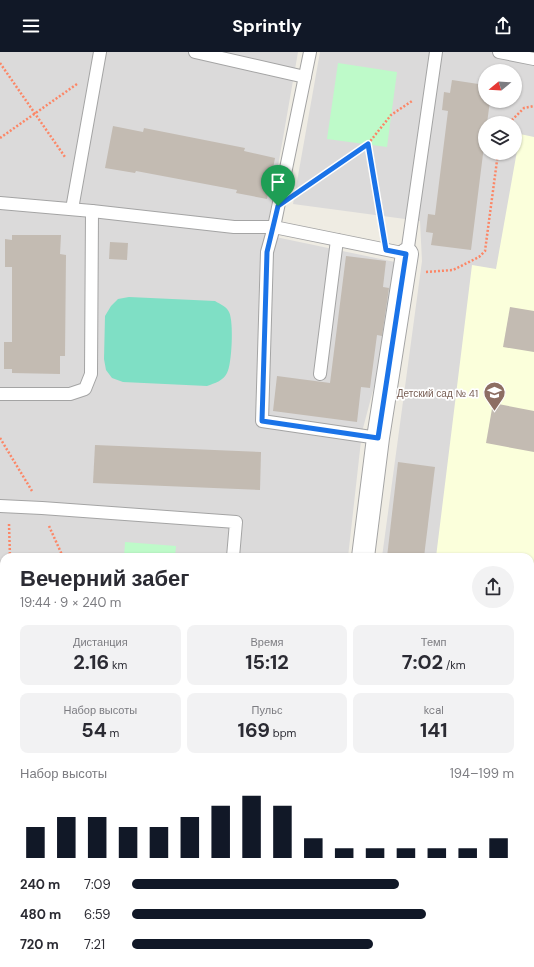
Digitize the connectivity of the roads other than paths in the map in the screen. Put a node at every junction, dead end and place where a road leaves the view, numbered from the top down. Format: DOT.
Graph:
graph roads {
  1 [pos="100,52"];
  2 [pos="195,52"];
  3 [pos="310,52"];
  4 [pos="436,52"];
  5 [pos="499,52"];
  6 [pos="534,59"];
  7 [pos="305,77"];
  8 [pos="0,203"];
  9 [pos="72,209"];
  10 [pos="92,211"];
  11 [pos="274,227"];
  12 [pos="337,240"];
  13 [pos="396,252"];
  14 [pos="320,374"];
  15 [pos="0,394"];
  16 [pos="378,438"];
  17 [pos="0,506"];
  18 [pos="233,553"];
  19 [pos="364,553"];
  1 -- 9 [label="lane"];
  2 -- 7 [label="lane"];
  3 -- 7 [label="lane"];
  4 -- 13 [label="lane"];
  5 -- 6 [label="lane"];
  7 -- 11 [label="lane"];
  8 -- 9 [label="lane"];
  9 -- 10 [label="lane"];
  10 -- 11 [label="lane"];
  10 -- 15 [label="lane"];
  11 -- 12 [label="lane"];
  11 -- 16 [label="lane"];
  12 -- 13 [label="lane"];
  12 -- 14 [label="lane"];
  13 -- 16 [label="street"];
  16 -- 19 [label="street"];
  17 -- 18 [label="lane"];
}
